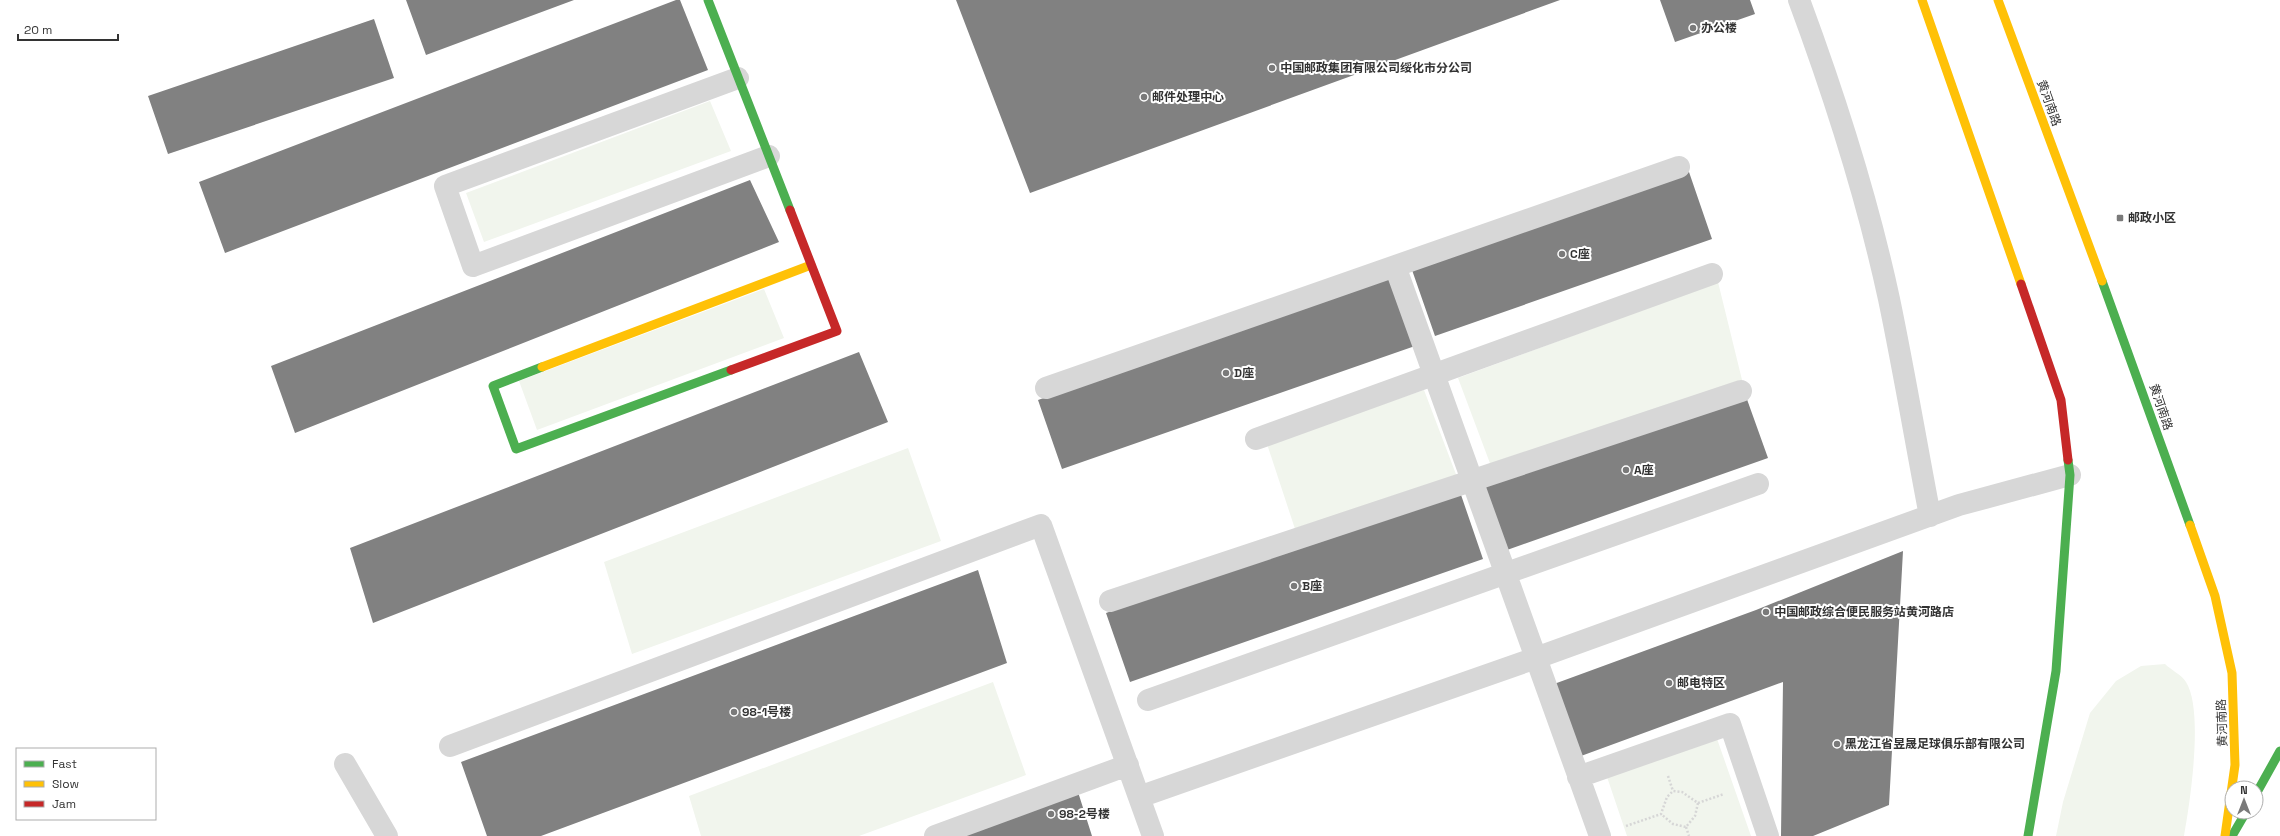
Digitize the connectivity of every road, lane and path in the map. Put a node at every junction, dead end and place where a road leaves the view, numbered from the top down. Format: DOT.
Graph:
graph roads {
  1 [pos="708,0"];
  2 [pos="1799,0"];
  3 [pos="1922,0"];
  4 [pos="1998,0"];
  5 [pos="738,78"];
  6 [pos="769,156"];
  7 [pos="1679,167"];
  8 [pos="811,265"];
  9 [pos="1396,266"];
  10 [pos="1712,274"];
  11 [pos="1435,374"];
  12 [pos="1046,388"];
  13 [pos="1741,391"];
  14 [pos="1256,439"];
  15 [pos="2070,476"];
  16 [pos="1473,480"];
  17 [pos="1758,484"];
  18 [pos="1930,516"];
  19 [pos="1507,573"];
  20 [pos="1110,601"];
  21 [pos="1536,658"];
  22 [pos="1148,700"];
  23 [pos="450,746"];
  24 [pos="2280,751"];
  25 [pos="345,764"];
  26 [pos="1128,765"];
  27 [pos="1578,777"];
  28 [pos="2264,780"];
  29 [pos="1139,797"];
  30 [pos="1661,814"];
  31 [pos="2241,820"];
  32 [pos="1686,827"];
  33 [pos="387,836"];
  34 [pos="935,836"];
  35 [pos="1153,836"];
  36 [pos="1600,836"];
  37 [pos="1689,836"];
  38 [pos="1768,836"];
  39 [pos="2028,836"];
  40 [pos="2225,836"];
  41 [pos="2232,836"];
  1 -- 5 [label="main road"];
  2 -- 18 [label="street"];
  3 -- 15 [label="main road"];
  4 -- 40 [label="main road, 黄河南路"];
  5 -- 6 [label="main road"];
  5 -- 6 [label="street"];
  6 -- 8 [label="main road"];
  7 -- 9 [label="street"];
  8 -- 8 [label="main road"];
  9 -- 11 [label="street"];
  9 -- 12 [label="street"];
  10 -- 11 [label="street"];
  11 -- 14 [label="street"];
  11 -- 16 [label="street"];
  13 -- 16 [label="street"];
  15 -- 18 [label="street"];
  15 -- 39 [label="main road"];
  16 -- 19 [label="street"];
  16 -- 20 [label="street"];
  17 -- 19 [label="street"];
  18 -- 21 [label="street"];
  19 -- 21 [label="street"];
  19 -- 22 [label="street"];
  21 -- 27 [label="street"];
  21 -- 29 [label="street"];
  23 -- 26 [label="street"];
  24 -- 28 [label="main road"];
  25 -- 33 [label="street"];
  26 -- 29 [label="street"];
  26 -- 34 [label="street"];
  27 -- 36 [label="street"];
  27 -- 38 [label="street"];
  29 -- 35 [label="street"];
  30 -- 32 [label="path"];
  30 -- 32 [label="path"];
  30 -- 36 [label="path"];
  31 -- 41 [label="main road"];
  32 -- 37 [label="path"];
}
